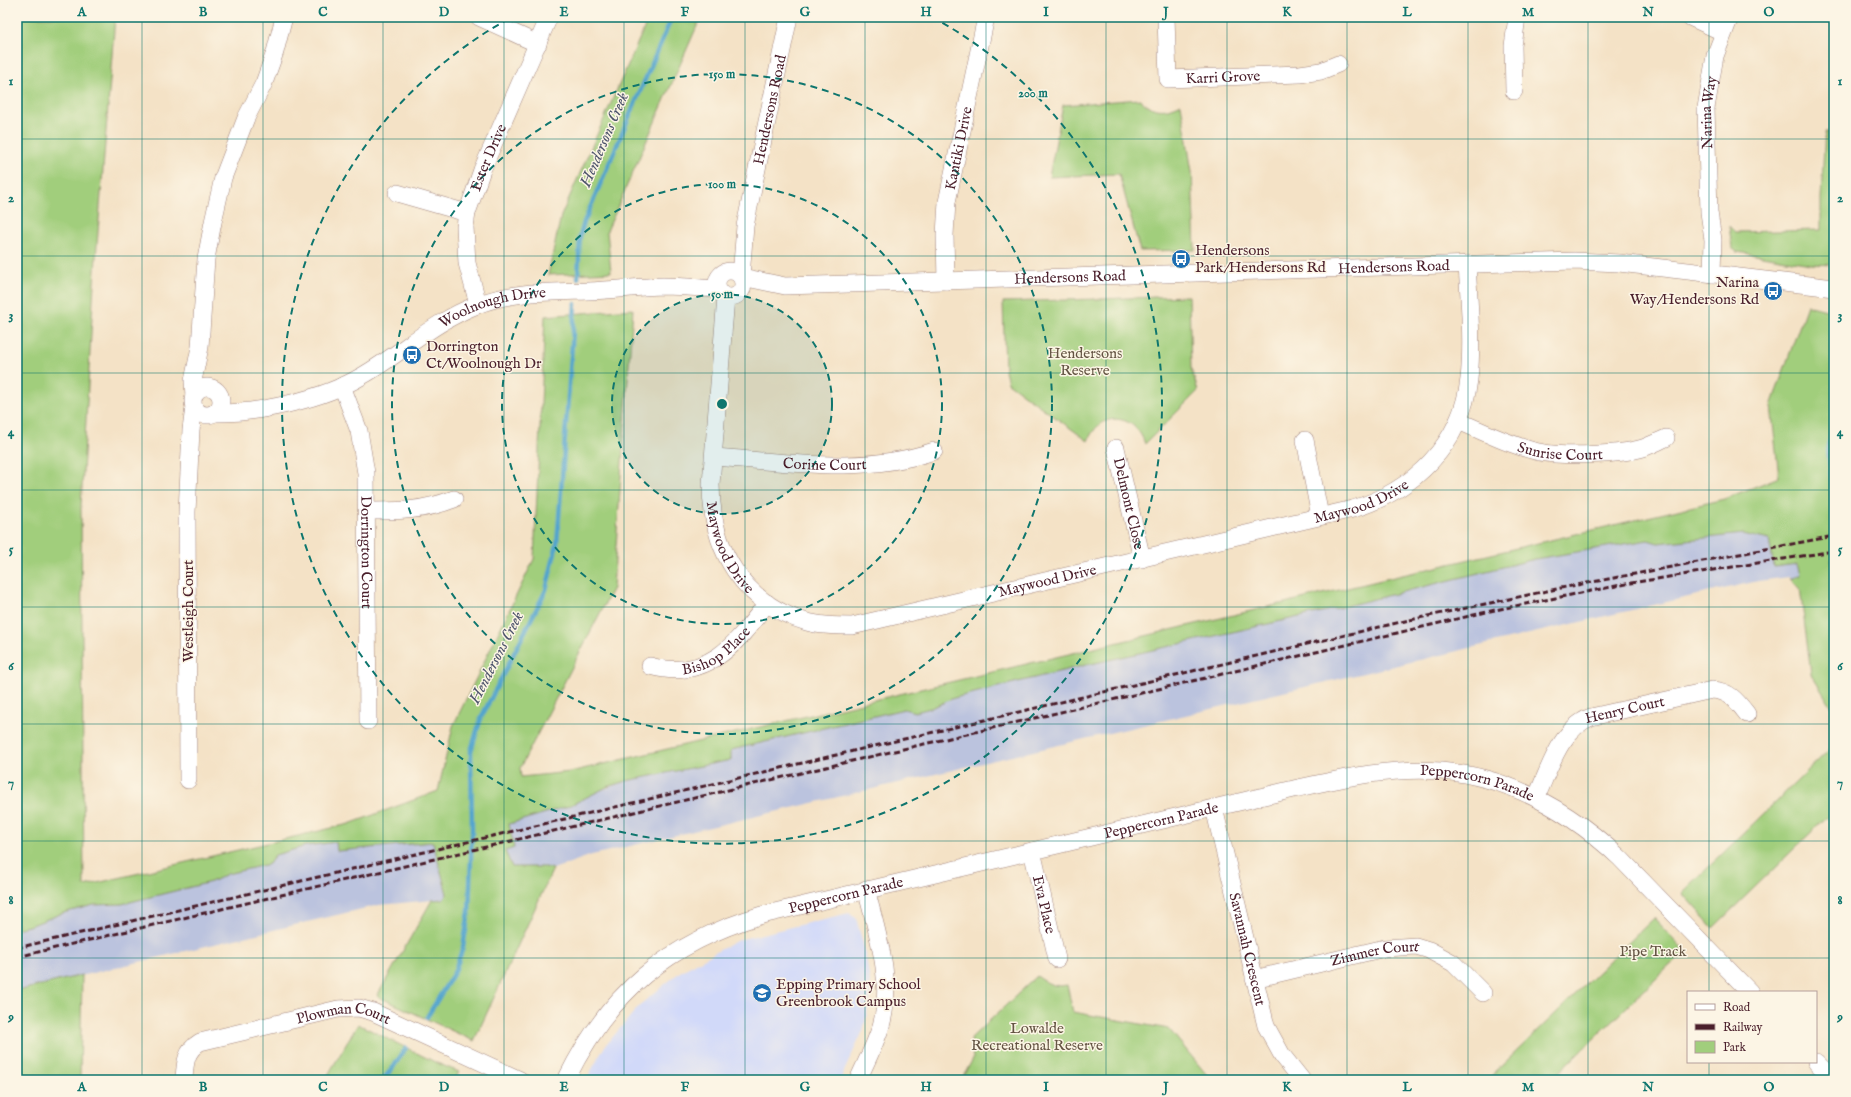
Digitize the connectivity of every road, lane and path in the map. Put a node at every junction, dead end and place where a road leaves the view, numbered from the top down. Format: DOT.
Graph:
graph roads {
  1 [pos="284,17"];
  2 [pos="479,17"];
  3 [pos="549,17"];
  4 [pos="789,17"];
  5 [pos="986,17"];
  6 [pos="1166,17"];
  7 [pos="1517,17"];
  8 [pos="1690,17"];
  9 [pos="1730,17"];
  10 [pos="1723,32"];
  11 [pos="538,44"];
  12 [pos="1338,64"];
  13 [pos="1514,91"];
  14 [pos="397,193"];
  15 [pos="467,213"];
  16 [pos="745,226"];
  17 [pos="1467,264"];
  18 [pos="1706,273"];
  19 [pos="741,277"];
  20 [pos="946,281"];
  21 [pos="725,285"];
  22 [pos="785,286"];
  23 [pos="1834,288"];
  24 [pos="478,304"];
  25 [pos="200,347"];
  26 [pos="342,386"];
  27 [pos="216,393"];
  28 [pos="271,406"];
  29 [pos="202,408"];
  30 [pos="1458,421"];
  31 [pos="1666,438"];
  32 [pos="1305,440"];
  33 [pos="1116,448"];
  34 [pos="934,451"];
  35 [pos="714,457"];
  36 [pos="454,499"];
  37 [pos="367,511"];
  38 [pos="1320,516"];
  39 [pos="1142,558"];
  40 [pos="767,603"];
  41 [pos="650,666"];
  42 [pos="1747,714"];
  43 [pos="368,722"];
  44 [pos="188,780"];
  45 [pos="1536,798"];
  46 [pos="1214,808"];
  47 [pos="1032,850"];
  48 [pos="866,889"];
  49 [pos="1057,959"];
  50 [pos="1254,979"];
  51 [pos="1749,991"];
  52 [pos="1483,993"];
  53 [pos="184,1080"];
  54 [pos="520,1080"];
  55 [pos="566,1080"];
  56 [pos="858,1080"];
  57 [pos="1302,1080"];
  1 -- 25 [label="street"];
  2 -- 11 [label="street"];
  3 -- 11 [label="street, Ester Drive"];
  4 -- 16 [label="street, Hendersons Road"];
  5 -- 20 [label="street, Kantiki Drive"];
  6 -- 12 [label="street, Karri Grove"];
  7 -- 13 [label="street"];
  8 -- 10 [label="street"];
  9 -- 10 [label="street, Narina Way"];
  10 -- 18 [label="street, Narina Way"];
  11 -- 15 [label="street, Ester Drive"];
  14 -- 15 [label="street"];
  15 -- 24 [label="street, Ester Drive"];
  16 -- 19 [label="street, Hendersons Road"];
  16 -- 21 [label="street, Hendersons Road"];
  17 -- 18 [label="street, Hendersons Road"];
  17 -- 20 [label="street, Hendersons Road"];
  17 -- 30 [label="street, Maywood Drive"];
  18 -- 23 [label="street, Hendersons Road"];
  19 -- 21 [label="street"];
  19 -- 22 [label="street, Hendersons Road"];
  20 -- 22 [label="street, Hendersons Road"];
  21 -- 22 [label="street, Hendersons Road"];
  21 -- 24 [label="street, Woolnough Drive"];
  21 -- 35 [label="street, Maywood Drive"];
  24 -- 26 [label="street, Woolnough Drive"];
  25 -- 27 [label="street"];
  25 -- 29 [label="street"];
  26 -- 28 [label="street, Woolnough Drive"];
  26 -- 37 [label="street, Dorrington Court"];
  27 -- 28 [label="street, Woolnough Drive"];
  27 -- 29 [label="street"];
  27 -- 29 [label="street"];
  28 -- 29 [label="street, Woolnough Drive"];
  29 -- 44 [label="street, Westleigh Court"];
  30 -- 31 [label="street, Sunrise Court"];
  30 -- 38 [label="street, Maywood Drive"];
  32 -- 38 [label="street"];
  33 -- 39 [label="street, Delmont Close"];
  34 -- 35 [label="street, Corine Court"];
  35 -- 40 [label="street, Maywood Drive"];
  36 -- 37 [label="street"];
  37 -- 43 [label="street, Dorrington Court"];
  38 -- 39 [label="street, Maywood Drive"];
  39 -- 40 [label="street, Maywood Drive"];
  40 -- 41 [label="street, Bishop Place"];
  42 -- 45 [label="street, Henry Court"];
  45 -- 46 [label="street, Peppercorn Parade"];
  45 -- 51 [label="street, Peppercorn Parade"];
  46 -- 47 [label="street, Peppercorn Parade"];
  46 -- 50 [label="street, Savannah Crescent"];
  47 -- 48 [label="street, Peppercorn Parade"];
  47 -- 49 [label="street, Eva Place"];
  48 -- 55 [label="street, Peppercorn Parade"];
  48 -- 56 [label="street"];
  50 -- 52 [label="street, Zimmer Court"];
  50 -- 57 [label="street, Savannah Crescent"];
  53 -- 54 [label="street, Plowman Court"];
}
